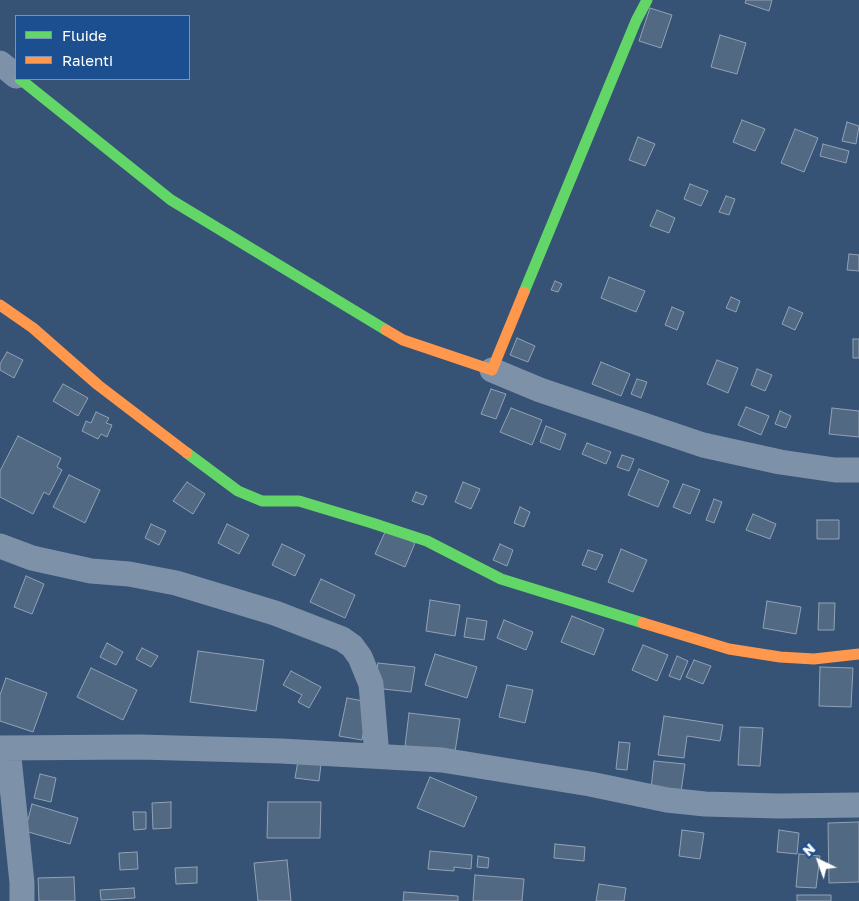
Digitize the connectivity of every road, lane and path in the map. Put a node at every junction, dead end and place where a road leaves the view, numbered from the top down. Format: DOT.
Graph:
graph roads {
  1 [pos="647,0"];
  2 [pos="0,63"];
  3 [pos="15,75"];
  4 [pos="21,80"];
  5 [pos="0,305"];
  6 [pos="492,370"];
  7 [pos="859,470"];
  8 [pos="0,546"];
  9 [pos="859,654"];
  10 [pos="4,748"];
  11 [pos="377,756"];
  12 [pos="859,805"];
  13 [pos="22,901"];
  1 -- 6 [label="street"];
  2 -- 3 [label="street"];
  4 -- 6 [label="street"];
  5 -- 9 [label="street"];
  6 -- 7 [label="street"];
  8 -- 11 [label="street"];
  10 -- 11 [label="street"];
  10 -- 13 [label="street"];
  11 -- 12 [label="street"];
}
